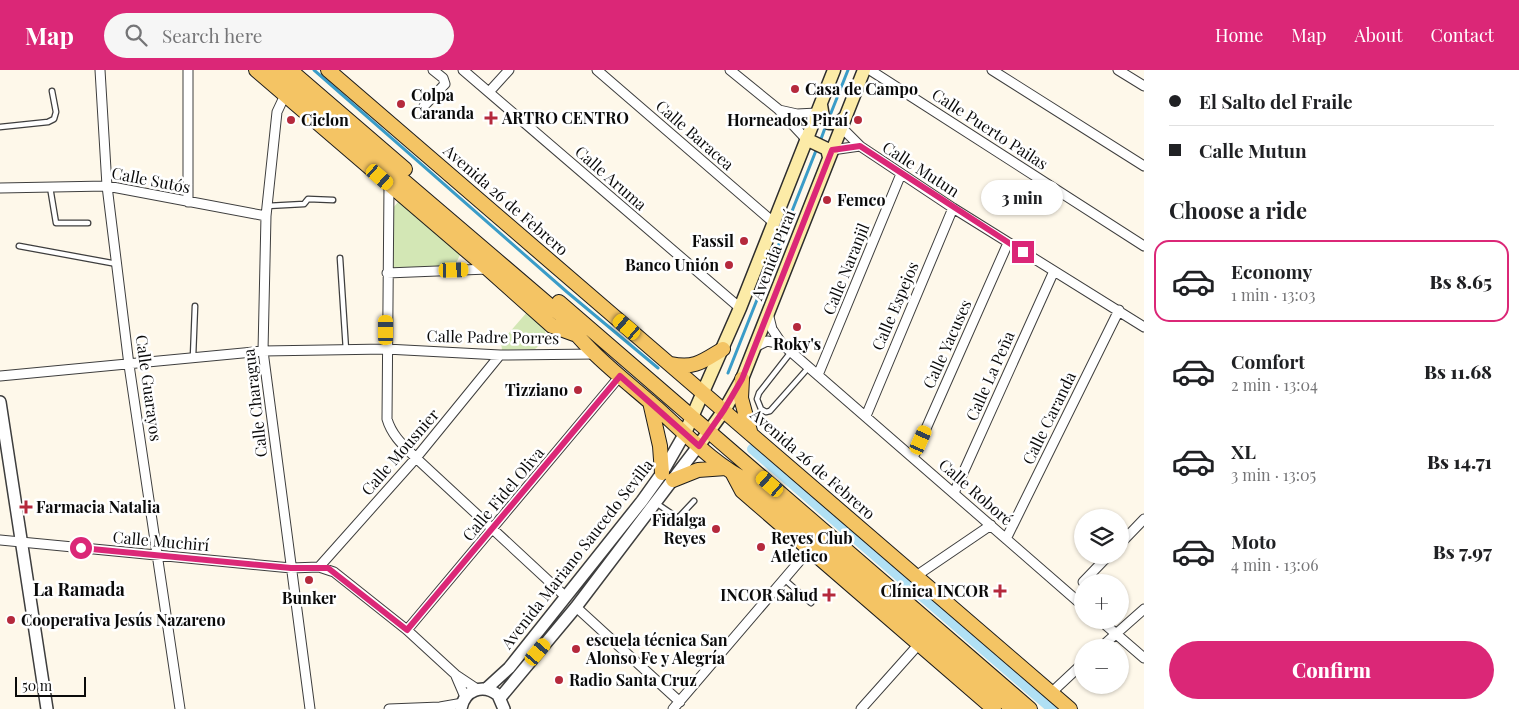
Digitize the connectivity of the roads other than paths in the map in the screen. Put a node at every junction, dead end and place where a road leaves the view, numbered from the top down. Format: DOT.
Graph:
graph roads {
  1 [pos="100,70"];
  2 [pos="188,70"];
  3 [pos="256,70"];
  4 [pos="274,70"];
  5 [pos="290,70"];
  6 [pos="328,70"];
  7 [pos="433,70"];
  8 [pos="463,70"];
  9 [pos="509,70"];
  10 [pos="597,70"];
  11 [pos="730,70"];
  12 [pos="834,70"];
  13 [pos="864,70"];
  14 [pos="870,70"];
  15 [pos="992,70"];
  16 [pos="1118,70"];
  17 [pos="1144,86"];
  18 [pos="52,91"];
  19 [pos="489,92"];
  20 [pos="286,95"];
  21 [pos="424,106"];
  22 [pos="819,109"];
  23 [pos="778,110"];
  24 [pos="843,122"];
  25 [pos="0,127"];
  26 [pos="806,139"];
  27 [pos="860,146"];
  28 [pos="800,153"];
  29 [pos="830,153"];
  30 [pos="1144,166"];
  31 [pos="901,174"];
  32 [pos="389,185"];
  33 [pos="107,186"];
  34 [pos="50,187"];
  35 [pos="0,188"];
  36 [pos="333,200"];
  37 [pos="188,202"];
  38 [pos="267,206"];
  39 [pos="953,208"];
  40 [pos="266,216"];
  41 [pos="452,222"];
  42 [pos="774,222"];
  43 [pos="88,223"];
  44 [pos="1008,242"];
  45 [pos="19,246"];
  46 [pos="1144,246"];
  47 [pos="471,254"];
  48 [pos="340,258"];
  49 [pos="118,264"];
  50 [pos="488,269"];
  51 [pos="1054,271"];
  52 [pos="386,272"];
  53 [pos="195,306"];
  54 [pos="740,308"];
  55 [pos="1119,310"];
  56 [pos="768,312"];
  57 [pos="1144,327"];
  58 [pos="574,334"];
  59 [pos="782,344"];
  60 [pos="754,348"];
  61 [pos="723,349"];
  62 [pos="346,350"];
  63 [pos="386,350"];
  64 [pos="263,351"];
  65 [pos="791,352"];
  66 [pos="596,354"];
  67 [pos="500,355"];
  68 [pos="193,358"];
  69 [pos="671,364"];
  70 [pos="129,365"];
  71 [pos="810,367"];
  72 [pos="818,375"];
  73 [pos="0,376"];
  74 [pos="620,376"];
  75 [pos="742,379"];
  76 [pos="704,392"];
  77 [pos="0,402"];
  78 [pos="650,402"];
  79 [pos="724,410"];
  80 [pos="866,416"];
  81 [pos="693,418"];
  82 [pos="709,431"];
  83 [pos="685,433"];
  84 [pos="753,436"];
  85 [pos="699,446"];
  86 [pos="416,458"];
  87 [pos="913,458"];
  88 [pos="730,471"];
  89 [pos="668,477"];
  90 [pos="954,493"];
  91 [pos="694,501"];
  92 [pos="656,503"];
  93 [pos="1144,519"];
  94 [pos="991,525"];
  95 [pos="493,529"];
  96 [pos="1129,535"];
  97 [pos="1006,539"];
  98 [pos="0,540"];
  99 [pos="23,542"];
  100 [pos="809,550"];
  101 [pos="158,556"];
  102 [pos="1101,564"];
  103 [pos="319,567"];
  104 [pos="291,568"];
  105 [pos="1091,574"];
  106 [pos="916,576"];
  107 [pos="784,579"];
  108 [pos="1074,592"];
  109 [pos="1071,595"];
  110 [pos="566,597"];
  111 [pos="1074,598"];
  112 [pos="811,603"];
  113 [pos="576,607"];
  114 [pos="1144,609"];
  115 [pos="1110,629"];
  116 [pos="407,630"];
  117 [pos="1116,634"];
  118 [pos="1110,639"];
  119 [pos="919,644"];
  120 [pos="1144,658"];
  121 [pos="1074,671"];
  122 [pos="456,675"];
  123 [pos="482,689"];
  124 [pos="1051,693"];
  125 [pos="680,702"];
  126 [pos="463,703"];
  127 [pos="503,705"];
  128 [pos="444,708"];
  129 [pos="47,709"];
  130 [pos="180,709"];
  131 [pos="310,709"];
  132 [pos="389,709"];
  133 [pos="673,709"];
  134 [pos="861,709"];
  135 [pos="994,709"];
  136 [pos="1013,709"];
  137 [pos="1030,709"];
  138 [pos="1070,709"];
  1 -- 33 [label="street, Calle Guarayos"];
  2 -- 37 [label="street"];
  3 -- 20 [label="main road"];
  4 -- 41 [label="main road"];
  5 -- 81 [label="main road"];
  6 -- 69 [label="main road, Avenida 26 de Febrero"];
  7 -- 21 [label="street"];
  8 -- 19 [label="street, Calle Aruma"];
  9 -- 19 [label="street"];
  10 -- 42 [label="street, Calle Baracea"];
  11 -- 23 [label="street"];
  12 -- 22 [label="main road, Avenida Piraí"];
  13 -- 24 [label="main road, Avenida Piraí"];
  14 -- 46 [label="street, Calle Puerto Pailas"];
  15 -- 30 [label="street"];
  16 -- 17 [label="street"];
  18 -- 25 [label="lane"];
  19 -- 54 [label="street, Calle Aruma"];
  20 -- 32 [label="main road"];
  20 -- 38 [label="street, Calle Charagua"];
  22 -- 23 [label="street"];
  22 -- 24 [label="main road"];
  22 -- 26 [label="main road, Avenida Piraí"];
  23 -- 26 [label="street"];
  23 -- 28 [label="street"];
  24 -- 27 [label="street, Calle Mutun"];
  24 -- 29 [label="main road, Avenida Piraí"];
  26 -- 28 [label="main road, Avenida Piraí"];
  26 -- 29 [label="main road"];
  27 -- 29 [label="street, Calle Mutun"];
  27 -- 31 [label="street, Calle Mutun"];
  28 -- 42 [label="main road, Avenida Piraí"];
  29 -- 56 [label="main road, Avenida Piraí"];
  31 -- 39 [label="street, Calle Mutun"];
  31 -- 72 [label="street, Calle Naranjil"];
  32 -- 47 [label="main road"];
  32 -- 52 [label="street"];
  33 -- 34 [label="street, Calle Sutós"];
  33 -- 37 [label="street, Calle Sutós"];
  33 -- 49 [label="street, Calle Guarayos"];
  34 -- 35 [label="street, Calle Sutós"];
  34 -- 43 [label="lane"];
  36 -- 38 [label="lane"];
  37 -- 40 [label="street, Calle Sutós"];
  38 -- 40 [label="street, Calle Charagua"];
  39 -- 44 [label="street, Calle Mutun"];
  39 -- 80 [label="street, Calle Espejos"];
  40 -- 64 [label="street, Calle Charagua"];
  41 -- 47 [label="main road"];
  41 -- 58 [label="main road"];
  42 -- 54 [label="main road, Avenida Piraí"];
  44 -- 51 [label="street, Calle Mutun"];
  44 -- 87 [label="street, Calle Yacuses"];
  45 -- 49 [label="lane"];
  47 -- 50 [label="main road"];
  48 -- 62 [label="lane"];
  49 -- 70 [label="street, Calle Guarayos"];
  50 -- 52 [label="street"];
  50 -- 58 [label="main road"];
  51 -- 55 [label="street, Calle Mutun"];
  51 -- 90 [label="street, Calle La Peña"];
  52 -- 63 [label="street"];
  53 -- 68 [label="lane"];
  54 -- 61 [label="main road, Avenida Piraí"];
  55 -- 57 [label="street, Calle Mutun"];
  55 -- 97 [label="street, Calle Caranda"];
  56 -- 59 [label="street, Calle Roboré"];
  56 -- 60 [label="main road, Avenida Piraí"];
  58 -- 66 [label="main road"];
  59 -- 60 [label="street"];
  59 -- 65 [label="street, Calle Roboré"];
  60 -- 75 [label="main road, Avenida Piraí"];
  61 -- 69 [label="main road"];
  61 -- 76 [label="main road, Avenida Piraí"];
  62 -- 63 [label="street, Calle Padre Porres"];
  62 -- 64 [label="street, Calle Padre Porres"];
  63 -- 67 [label="street, Calle Padre Porres"];
  63 -- 86 [label="street"];
  64 -- 68 [label="street, Calle Padre Porres"];
  64 -- 104 [label="street, Calle Charagua"];
  65 -- 71 [label="street, Calle Roboré"];
  65 -- 71 [label="lane"];
  66 -- 67 [label="street, Calle Padre Porres"];
  66 -- 74 [label="main road"];
  67 -- 86 [label="street, Calle Mousnier"];
  68 -- 70 [label="street, Calle Padre Porres"];
  69 -- 76 [label="main road, Avenida 26 de Febrero"];
  70 -- 73 [label="street, Calle Padre Porres"];
  70 -- 101 [label="street, Calle Guarayos"];
  71 -- 72 [label="street, Calle Roboré"];
  72 -- 80 [label="street, Calle Roboré"];
  74 -- 78 [label="main road"];
  74 -- 95 [label="street, Calle Fidel Oliva"];
  75 -- 79 [label="main road, Avenida Piraí"];
  75 -- 84 [label="main road"];
  76 -- 79 [label="main road, Avenida 26 de Febrero"];
  76 -- 81 [label="main road, Avenida Piraí"];
  77 -- 99 [label="street"];
  78 -- 83 [label="main road"];
  78 -- 89 [label="main road"];
  79 -- 82 [label="main road, Avenida Piraí"];
  79 -- 84 [label="main road, Avenida 26 de Febrero"];
  80 -- 87 [label="street, Calle Roboré"];
  81 -- 82 [label="main road"];
  81 -- 83 [label="main road, Avenida Piraí"];
  82 -- 85 [label="main road, Avenida Piraí"];
  82 -- 137 [label="main road"];
  83 -- 85 [label="main road"];
  83 -- 89 [label="street, Avenida Mariano Saucedo Sevilla"];
  84 -- 106 [label="main road, Avenida 26 de Febrero"];
  85 -- 88 [label="main road"];
  85 -- 89 [label="street, Avenida Mariano Saucedo Sevilla"];
  86 -- 95 [label="street"];
  86 -- 103 [label="street, Calle Mousnier"];
  87 -- 90 [label="street, Calle Roboré"];
  88 -- 89 [label="main road"];
  88 -- 100 [label="main road"];
  88 -- 136 [label="main road"];
  89 -- 92 [label="street, Avenida Mariano Saucedo Sevilla"];
  89 -- 110 [label="street, Avenida Mariano Saucedo Sevilla"];
  90 -- 94 [label="street, Calle Roboré"];
  91 -- 92 [label="lane"];
  92 -- 113 [label="street, Avenida Mariano Saucedo Sevilla"];
  93 -- 96 [label="street"];
  94 -- 97 [label="street, Calle Roboré"];
  94 -- 106 [label="street"];
  95 -- 110 [label="street"];
  95 -- 116 [label="street, Calle Fidel Oliva"];
  97 -- 109 [label="street, Calle Roboré"];
  98 -- 99 [label="street, Calle Muchirí"];
  99 -- 101 [label="street, Calle Muchirí"];
  99 -- 129 [label="street"];
  100 -- 107 [label="street"];
  100 -- 119 [label="main road"];
  101 -- 104 [label="street, Calle Muchirí"];
  101 -- 130 [label="street, Calle Guarayos"];
  102 -- 105 [label="street"];
  103 -- 104 [label="street, Calle Muchirí"];
  103 -- 116 [label="street"];
  104 -- 131 [label="street, Calle Charagua"];
  106 -- 124 [label="main road, Avenida 26 de Febrero"];
  107 -- 112 [label="lane"];
  107 -- 125 [label="street"];
  108 -- 109 [label="street"];
  109 -- 111 [label="street, Calle Roboré"];
  110 -- 123 [label="street, Avenida Mariano Saucedo Sevilla"];
  113 -- 125 [label="street"];
  113 -- 127 [label="street, Avenida Mariano Saucedo Sevilla"];
  114 -- 117 [label="street"];
  115 -- 117 [label="street"];
  116 -- 122 [label="street"];
  117 -- 118 [label="street"];
  117 -- 120 [label="street"];
  119 -- 134 [label="street"];
  119 -- 135 [label="main road"];
  121 -- 124 [label="street"];
  122 -- 123 [label="street"];
  122 -- 126 [label="street"];
  123 -- 126 [label="street, Avenida Mariano Saucedo Sevilla"];
  123 -- 127 [label="street"];
  124 -- 138 [label="main road, Avenida 26 de Febrero"];
  125 -- 133 [label="street"];
  126 -- 128 [label="street"];
  128 -- 132 [label="street"];
}
